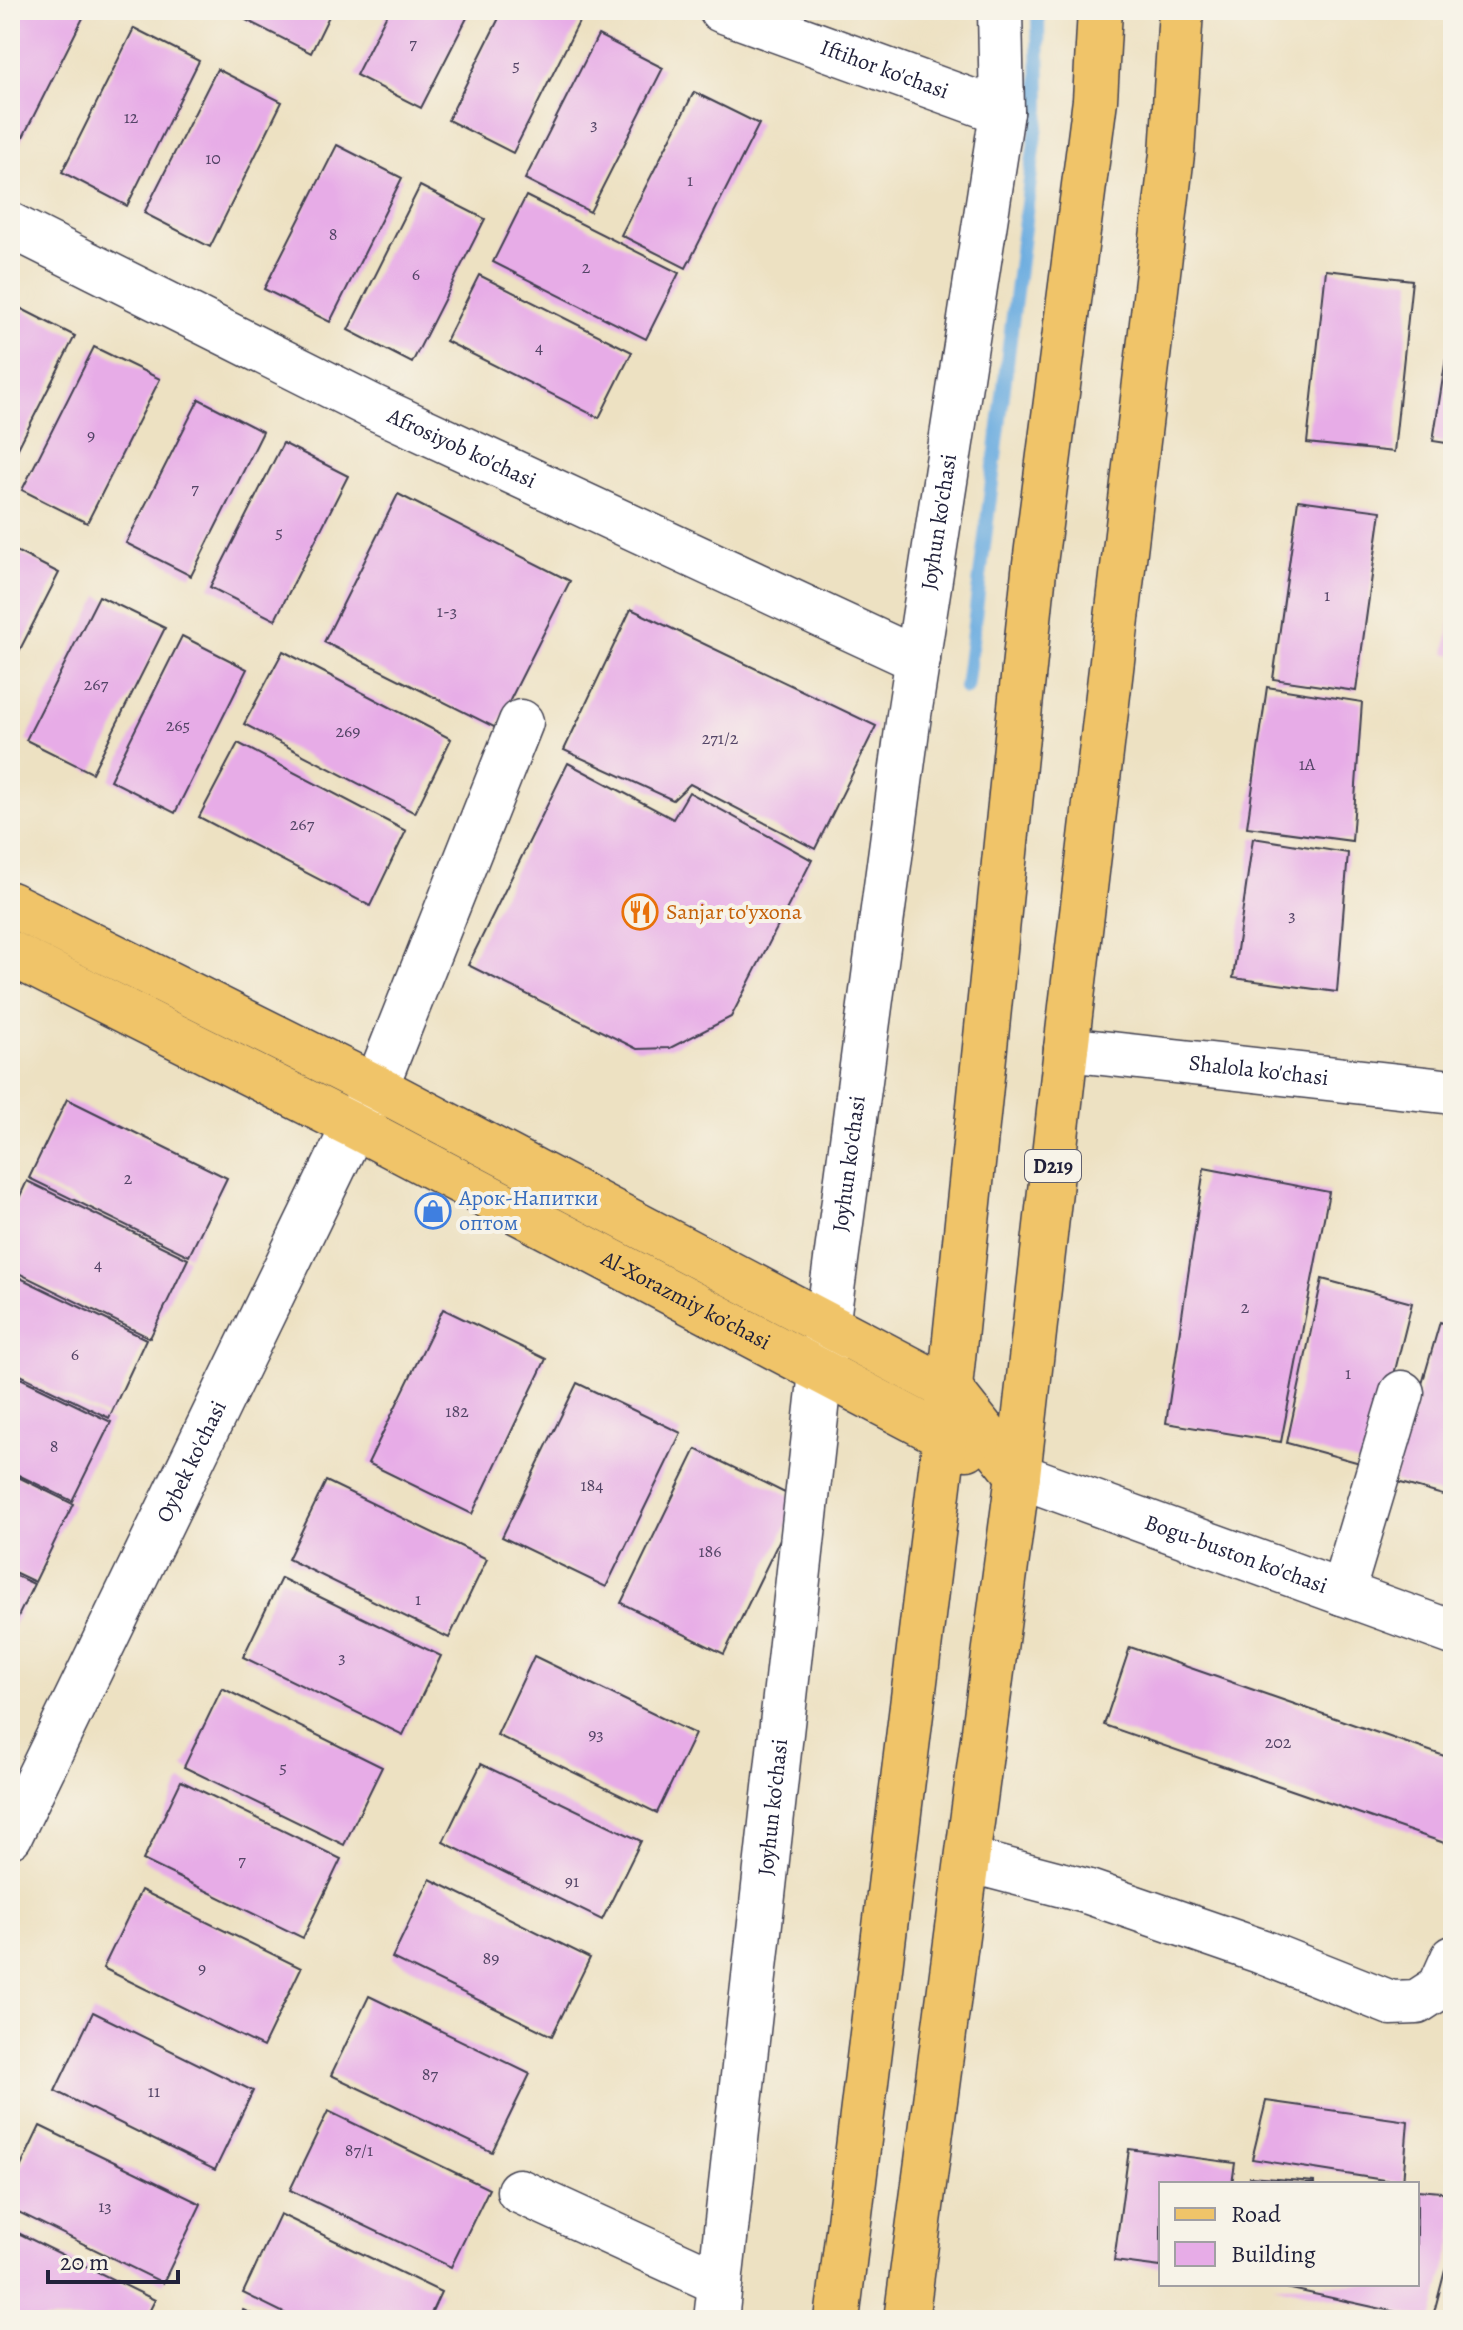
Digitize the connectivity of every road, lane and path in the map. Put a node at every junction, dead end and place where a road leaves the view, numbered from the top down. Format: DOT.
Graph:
graph roads {
  1 [pos="721,10"];
  2 [pos="1000,10"];
  3 [pos="1100,10"];
  4 [pos="1181,10"];
  5 [pos="1002,112"];
  6 [pos="10,225"];
  7 [pos="918,660"];
  8 [pos="521,722"];
  9 [pos="10,904"];
  10 [pos="10,953"];
  11 [pos="1066,1049"];
  12 [pos="376,1087"];
  13 [pos="1453,1092"];
  14 [pos="354,1126"];
  15 [pos="828,1327"];
  16 [pos="821,1372"];
  17 [pos="951,1390"];
  18 [pos="1402,1393"];
  19 [pos="945,1436"];
  20 [pos="1018,1475"];
  21 [pos="1342,1593"];
  22 [pos="1453,1633"];
  23 [pos="10,1836"];
  24 [pos="968,1860"];
  25 [pos="1453,1958"];
  26 [pos="519,2191"];
  27 [pos="718,2302"];
  28 [pos="837,2320"];
  29 [pos="906,2320"];
  1 -- 5 [label="street, Iftihor ko'chasi"];
  2 -- 5 [label="street, Joyhun ko'chasi"];
  3 -- 17 [label="main road"];
  4 -- 11 [label="main road, D219"];
  5 -- 7 [label="street, Joyhun ko'chasi"];
  6 -- 7 [label="street, Afrosiyob ko'chasi"];
  7 -- 15 [label="street, Joyhun ko'chasi"];
  8 -- 12 [label="street, Oybek ko'chasi"];
  9 -- 12 [label="main road, Al-Xorazmiy ko’chasi"];
  10 -- 14 [label="main road, Al-Xorazmiy ko’chasi"];
  11 -- 13 [label="street, Shalola ko'chasi"];
  11 -- 20 [label="main road, D219"];
  12 -- 14 [label="street, Oybek ko'chasi"];
  12 -- 15 [label="main road, Al-Xorazmiy ko’chasi"];
  14 -- 16 [label="main road, Al-Xorazmiy ko’chasi"];
  14 -- 23 [label="street, Oybek ko'chasi"];
  15 -- 16 [label="street, Joyhun ko'chasi"];
  15 -- 17 [label="main road, Al-Xorazmiy ko’chasi"];
  16 -- 19 [label="main road, Al-Xorazmiy ko’chasi"];
  16 -- 27 [label="street, Joyhun ko'chasi"];
  17 -- 19 [label="main road"];
  17 -- 20 [label="main road"];
  18 -- 21 [label="street"];
  19 -- 20 [label="main road, Al-Xorazmiy ko’chasi"];
  19 -- 28 [label="main road"];
  20 -- 21 [label="street, Bogu-buston ko'chasi"];
  20 -- 24 [label="main road, D219"];
  21 -- 22 [label="street, Bogu-buston ko'chasi"];
  24 -- 25 [label="street"];
  24 -- 29 [label="main road, D219"];
  26 -- 27 [label="street"];
}
